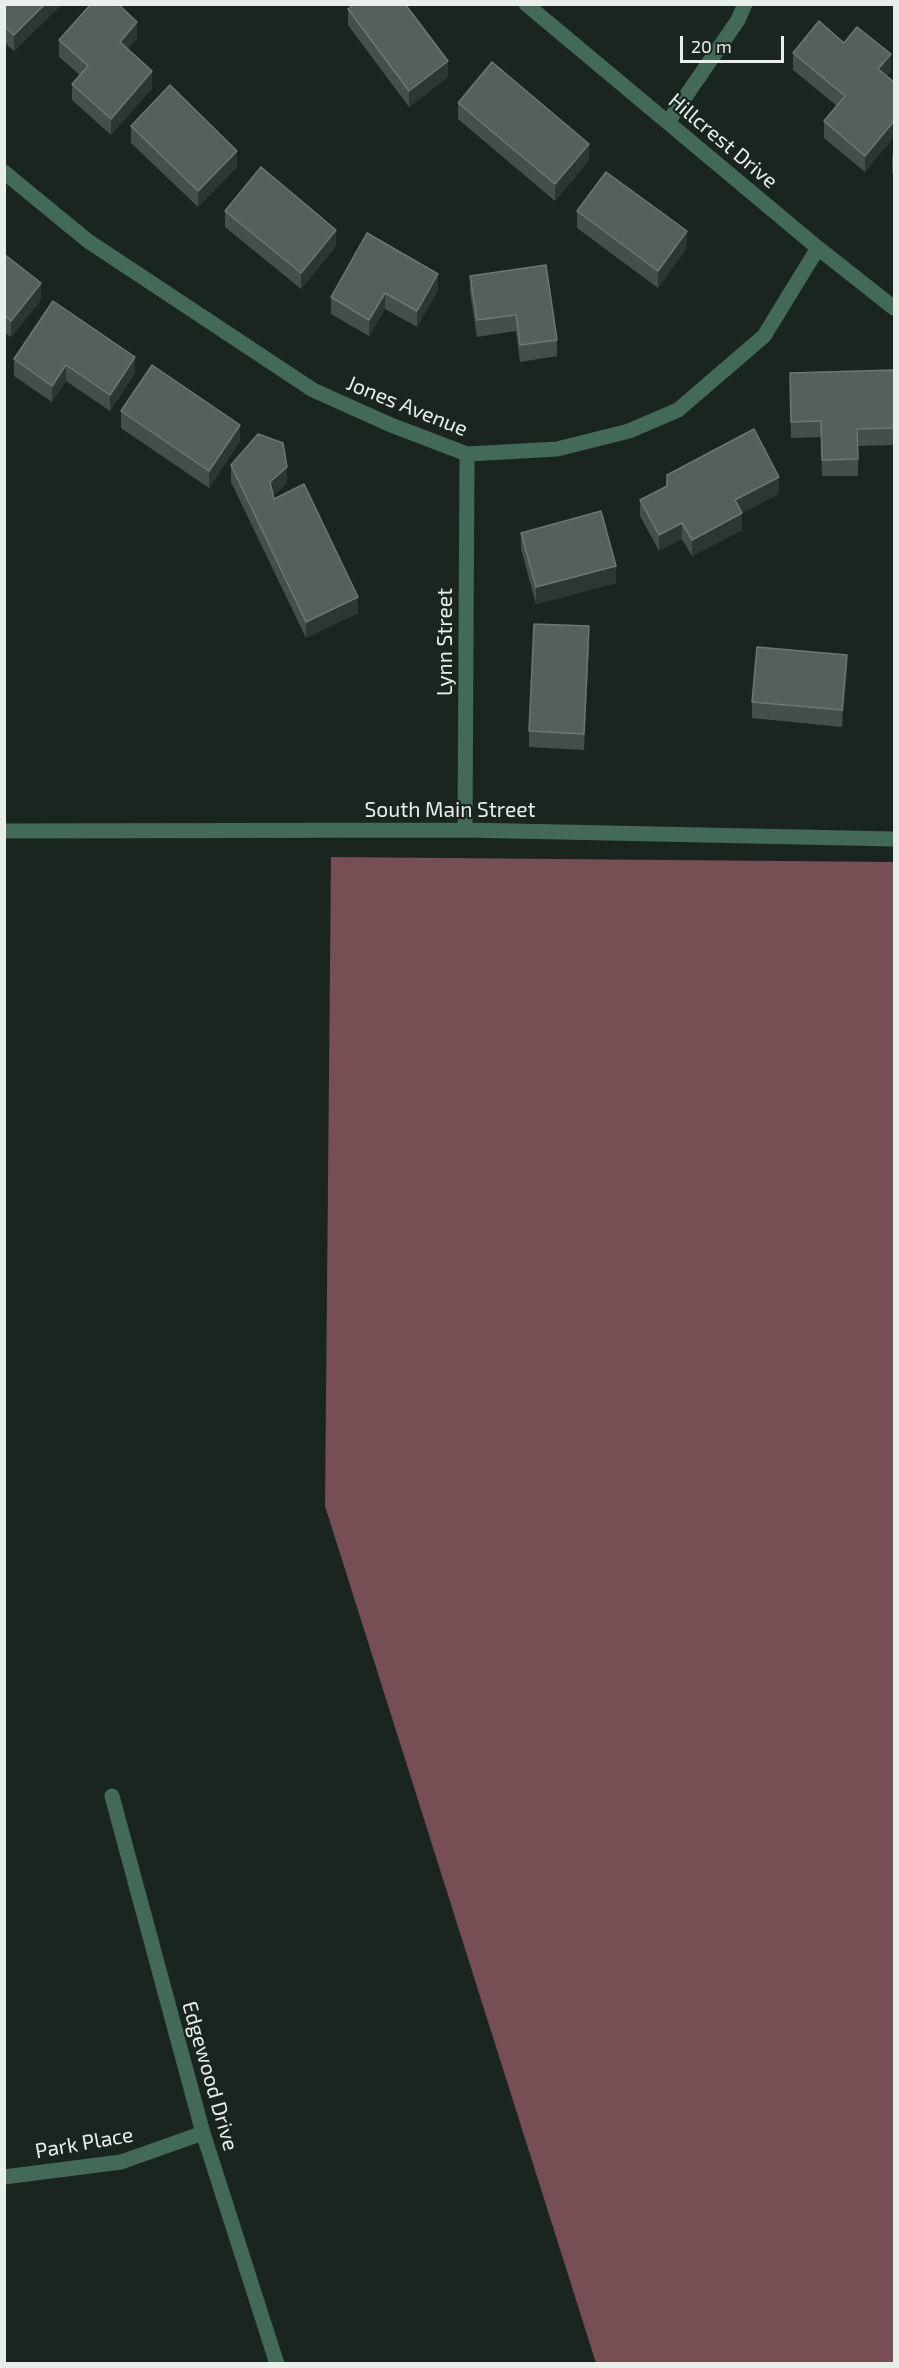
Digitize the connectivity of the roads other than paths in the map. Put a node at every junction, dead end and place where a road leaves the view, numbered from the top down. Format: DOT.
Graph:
graph roads {
  1 [pos="526,4"];
  2 [pos="745,4"];
  3 [pos="668,122"];
  4 [pos="4,172"];
  5 [pos="818,248"];
  6 [pos="894,308"];
  7 [pos="467,454"];
  8 [pos="465,830"];
  9 [pos="4,831"];
  10 [pos="894,839"];
  11 [pos="112,1796"];
  12 [pos="203,2133"];
  13 [pos="4,2177"];
  14 [pos="277,2364"];
  1 -- 3 [label="street, Hillcrest Drive"];
  2 -- 3 [label="street"];
  3 -- 5 [label="street, Hillcrest Drive"];
  4 -- 7 [label="street, Jones Avenue"];
  5 -- 6 [label="street, Hillcrest Drive"];
  5 -- 7 [label="street, Jones Avenue"];
  7 -- 8 [label="street, Lynn Street"];
  8 -- 9 [label="street, South Main Street"];
  8 -- 10 [label="street, South Main Street"];
  11 -- 12 [label="street, Edgewood Drive"];
  12 -- 13 [label="street, Park Place"];
  12 -- 14 [label="street, Edgewood Drive"];
}
